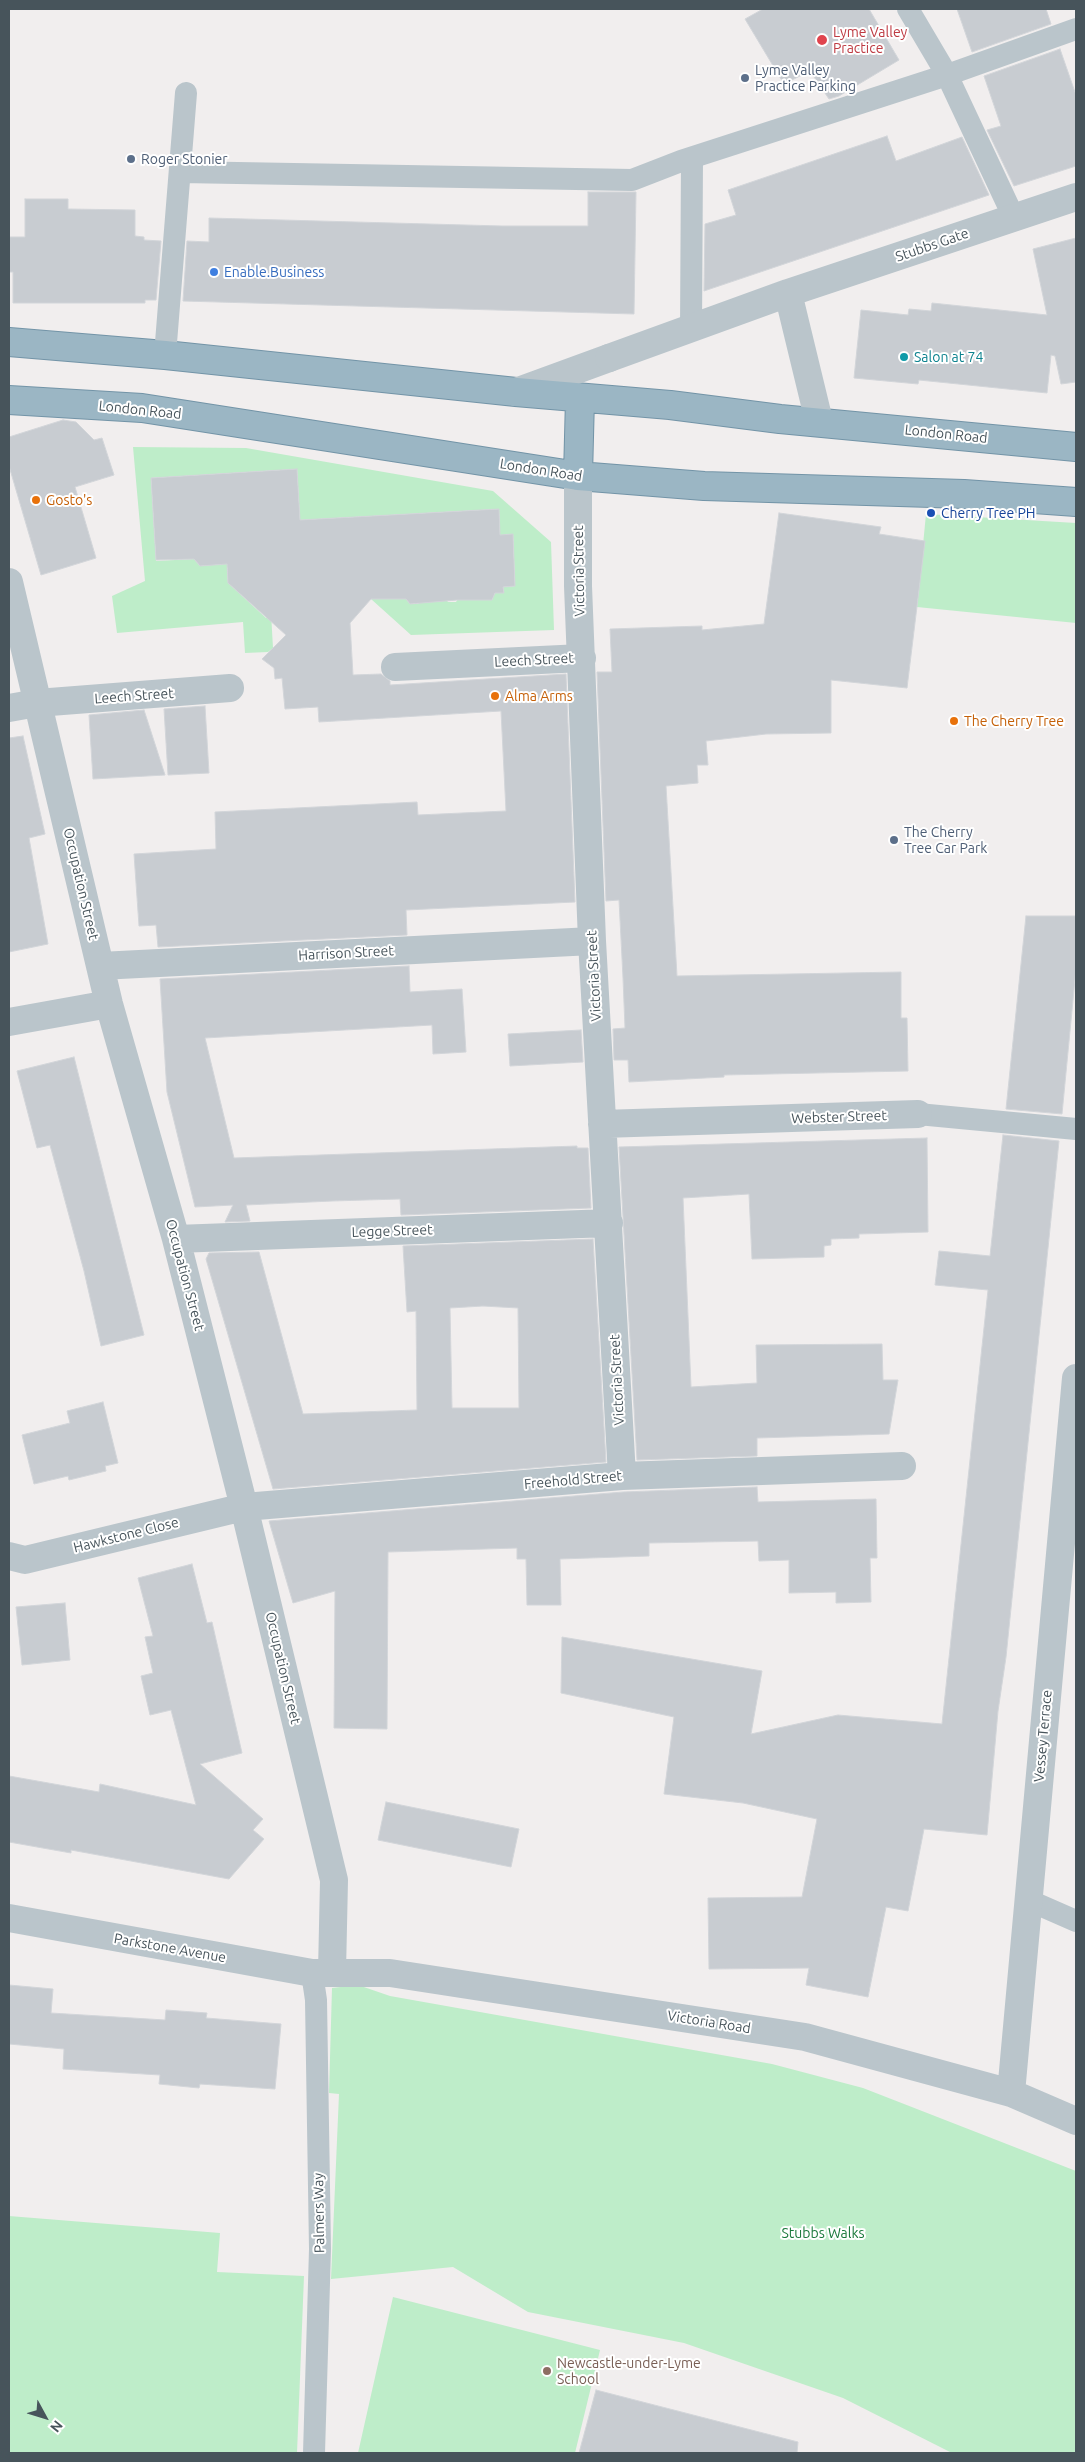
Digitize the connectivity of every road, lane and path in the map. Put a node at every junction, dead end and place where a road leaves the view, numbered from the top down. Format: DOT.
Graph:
graph roads {
  1 [pos="908,9"];
  2 [pos="1076,29"];
  3 [pos="946,74"];
  4 [pos="186,93"];
  5 [pos="692,159"];
  6 [pos="181,172"];
  7 [pos="1076,197"];
  8 [pos="1014,218"];
  9 [pos="788,293"];
  10 [pos="691,330"];
  11 [pos="9,342"];
  12 [pos="165,355"];
  13 [pos="516,392"];
  14 [pos="580,398"];
  15 [pos="9,400"];
  16 [pos="819,421"];
  17 [pos="1076,447"];
  18 [pos="578,476"];
  19 [pos="1076,502"];
  20 [pos="9,582"];
  21 [pos="582,658"];
  22 [pos="395,667"];
  23 [pos="230,688"];
  24 [pos="38,703"];
  25 [pos="9,708"];
  26 [pos="592,941"];
  27 [pos="100,966"];
  28 [pos="110,1004"];
  29 [pos="9,1022"];
  30 [pos="918,1114"];
  31 [pos="602,1124"];
  32 [pos="1076,1129"];
  33 [pos="609,1223"];
  34 [pos="176,1239"];
  35 [pos="1076,1378"];
  36 [pos="902,1466"];
  37 [pos="622,1476"];
  38 [pos="244,1507"];
  39 [pos="1069,1529"];
  40 [pos="9,1556"];
  41 [pos="1028,1900"];
  42 [pos="9,1918"];
  43 [pos="1076,1920"];
  44 [pos="322,1973"];
  45 [pos="1011,2093"];
  46 [pos="1076,2122"];
  47 [pos="314,2453"];
  1 -- 3 [label="lane"];
  2 -- 3 [label="lane"];
  3 -- 5 [label="lane"];
  3 -- 8 [label="lane"];
  4 -- 6 [label="lane"];
  5 -- 6 [label="lane"];
  5 -- 10 [label="lane"];
  6 -- 12 [label="lane"];
  7 -- 8 [label="street, Stubbs Gate"];
  8 -- 9 [label="street, Stubbs Gate"];
  9 -- 10 [label="street, Stubbs Gate"];
  9 -- 16 [label="street"];
  10 -- 13 [label="street, Stubbs Gate"];
  11 -- 12 [label="highway, London Road"];
  12 -- 13 [label="highway, London Road"];
  13 -- 14 [label="highway, London Road"];
  14 -- 16 [label="highway, London Road"];
  14 -- 18 [label="highway"];
  15 -- 18 [label="highway, London Road"];
  16 -- 17 [label="highway, London Road"];
  18 -- 19 [label="highway, London Road"];
  18 -- 21 [label="street, Victoria Street"];
  20 -- 24 [label="street, Occupation Street"];
  21 -- 22 [label="street, Leech Street"];
  21 -- 26 [label="street, Victoria Street"];
  23 -- 24 [label="street, Leech Street"];
  24 -- 25 [label="street, Leech Street"];
  24 -- 27 [label="street, Occupation Street"];
  26 -- 27 [label="street, Harrison Street"];
  26 -- 31 [label="street, Victoria Street"];
  27 -- 28 [label="street, Occupation Street"];
  28 -- 29 [label="street"];
  28 -- 34 [label="street, Occupation Street"];
  30 -- 31 [label="street, Webster Street"];
  30 -- 32 [label="lane, Webster Street"];
  31 -- 33 [label="street, Victoria Street"];
  33 -- 34 [label="street, Legge Street"];
  33 -- 37 [label="street, Victoria Street"];
  34 -- 38 [label="street, Occupation Street"];
  35 -- 39 [label="street, Vessey Terrace"];
  36 -- 37 [label="street, Freehold Street"];
  37 -- 38 [label="street, Freehold Street"];
  38 -- 40 [label="street, Hawkstone Close"];
  38 -- 44 [label="street, Occupation Street"];
  39 -- 41 [label="street, Vessey Terrace"];
  41 -- 43 [label="lane"];
  41 -- 45 [label="street, Vessey Terrace"];
  42 -- 44 [label="street, Parkstone Avenue"];
  44 -- 45 [label="street, Victoria Road"];
  44 -- 47 [label="lane, Palmers Way"];
  45 -- 46 [label="street, Victoria Road"];
}
